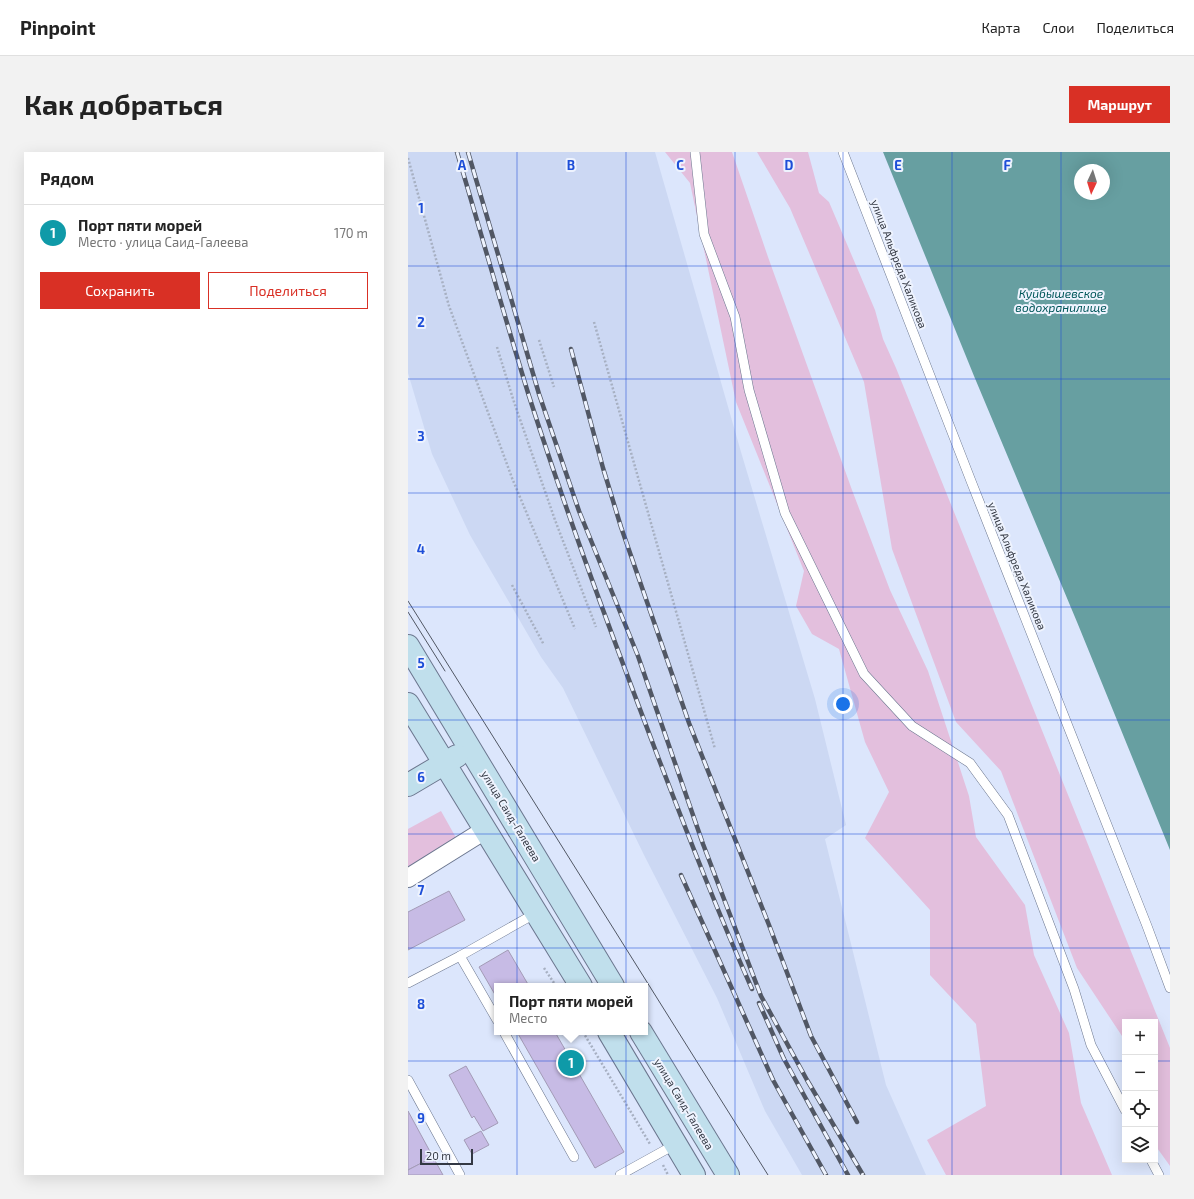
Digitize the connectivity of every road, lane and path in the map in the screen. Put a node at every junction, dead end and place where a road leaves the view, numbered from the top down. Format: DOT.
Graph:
graph roads {
  1 [pos="695,152"];
  2 [pos="843,152"];
  3 [pos="408,158"];
  4 [pos="594,322"];
  5 [pos="539,340"];
  6 [pos="498,347"];
  7 [pos="554,387"];
  8 [pos="512,585"];
  9 [pos="596,626"];
  10 [pos="575,630"];
  11 [pos="544,645"];
  12 [pos="408,646"];
  13 [pos="408,704"];
  14 [pos="469,748"];
  15 [pos="715,749"];
  16 [pos="445,763"];
  17 [pos="408,785"];
  18 [pos="485,830"];
  19 [pos="408,878"];
  20 [pos="536,913"];
  21 [pos="460,956"];
  22 [pos="408,983"];
  23 [pos="579,983"];
  24 [pos="611,983"];
  25 [pos="1170,988"];
  26 [pos="494,1015"];
  27 [pos="506,1035"];
  28 [pos="585,1035"];
  29 [pos="610,1035"];
  30 [pos="643,1035"];
  31 [pos="408,1080"];
  32 [pos="1122,1104"];
  33 [pos="676,1144"];
  34 [pos="657,1155"];
  35 [pos="574,1157"];
  36 [pos="1153,1163"];
  37 [pos="460,1175"];
  38 [pos="620,1175"];
  39 [pos="668,1175"];
  40 [pos="694,1175"];
  41 [pos="728,1175"];
  42 [pos="1159,1175"];
  1 -- 32 [label="lane"];
  2 -- 25 [label="lane, улица Альфреда Халикова"];
  3 -- 10 [label="path"];
  4 -- 15 [label="path"];
  5 -- 7 [label="path"];
  6 -- 9 [label="path"];
  8 -- 11 [label="path"];
  12 -- 14 [label="main road, улица Саид-Галеева"];
  13 -- 16 [label="main road"];
  14 -- 16 [label="main road"];
  14 -- 24 [label="main road, улица Саид-Галеева"];
  16 -- 17 [label="main road"];
  16 -- 18 [label="main road"];
  18 -- 19 [label="street"];
  18 -- 20 [label="main road"];
  20 -- 21 [label="lane"];
  20 -- 23 [label="main road"];
  21 -- 22 [label="lane"];
  21 -- 26 [label="lane"];
  27 -- 35 [label="lane"];
  28 -- 34 [label="path"];
  29 -- 33 [label="main road"];
  30 -- 41 [label="main road, улица Саид-Галеева"];
  31 -- 37 [label="lane"];
  33 -- 34 [label="lane"];
  33 -- 40 [label="main road"];
  34 -- 38 [label="lane"];
  34 -- 39 [label="path"];
  36 -- 42 [label="lane"];
}
